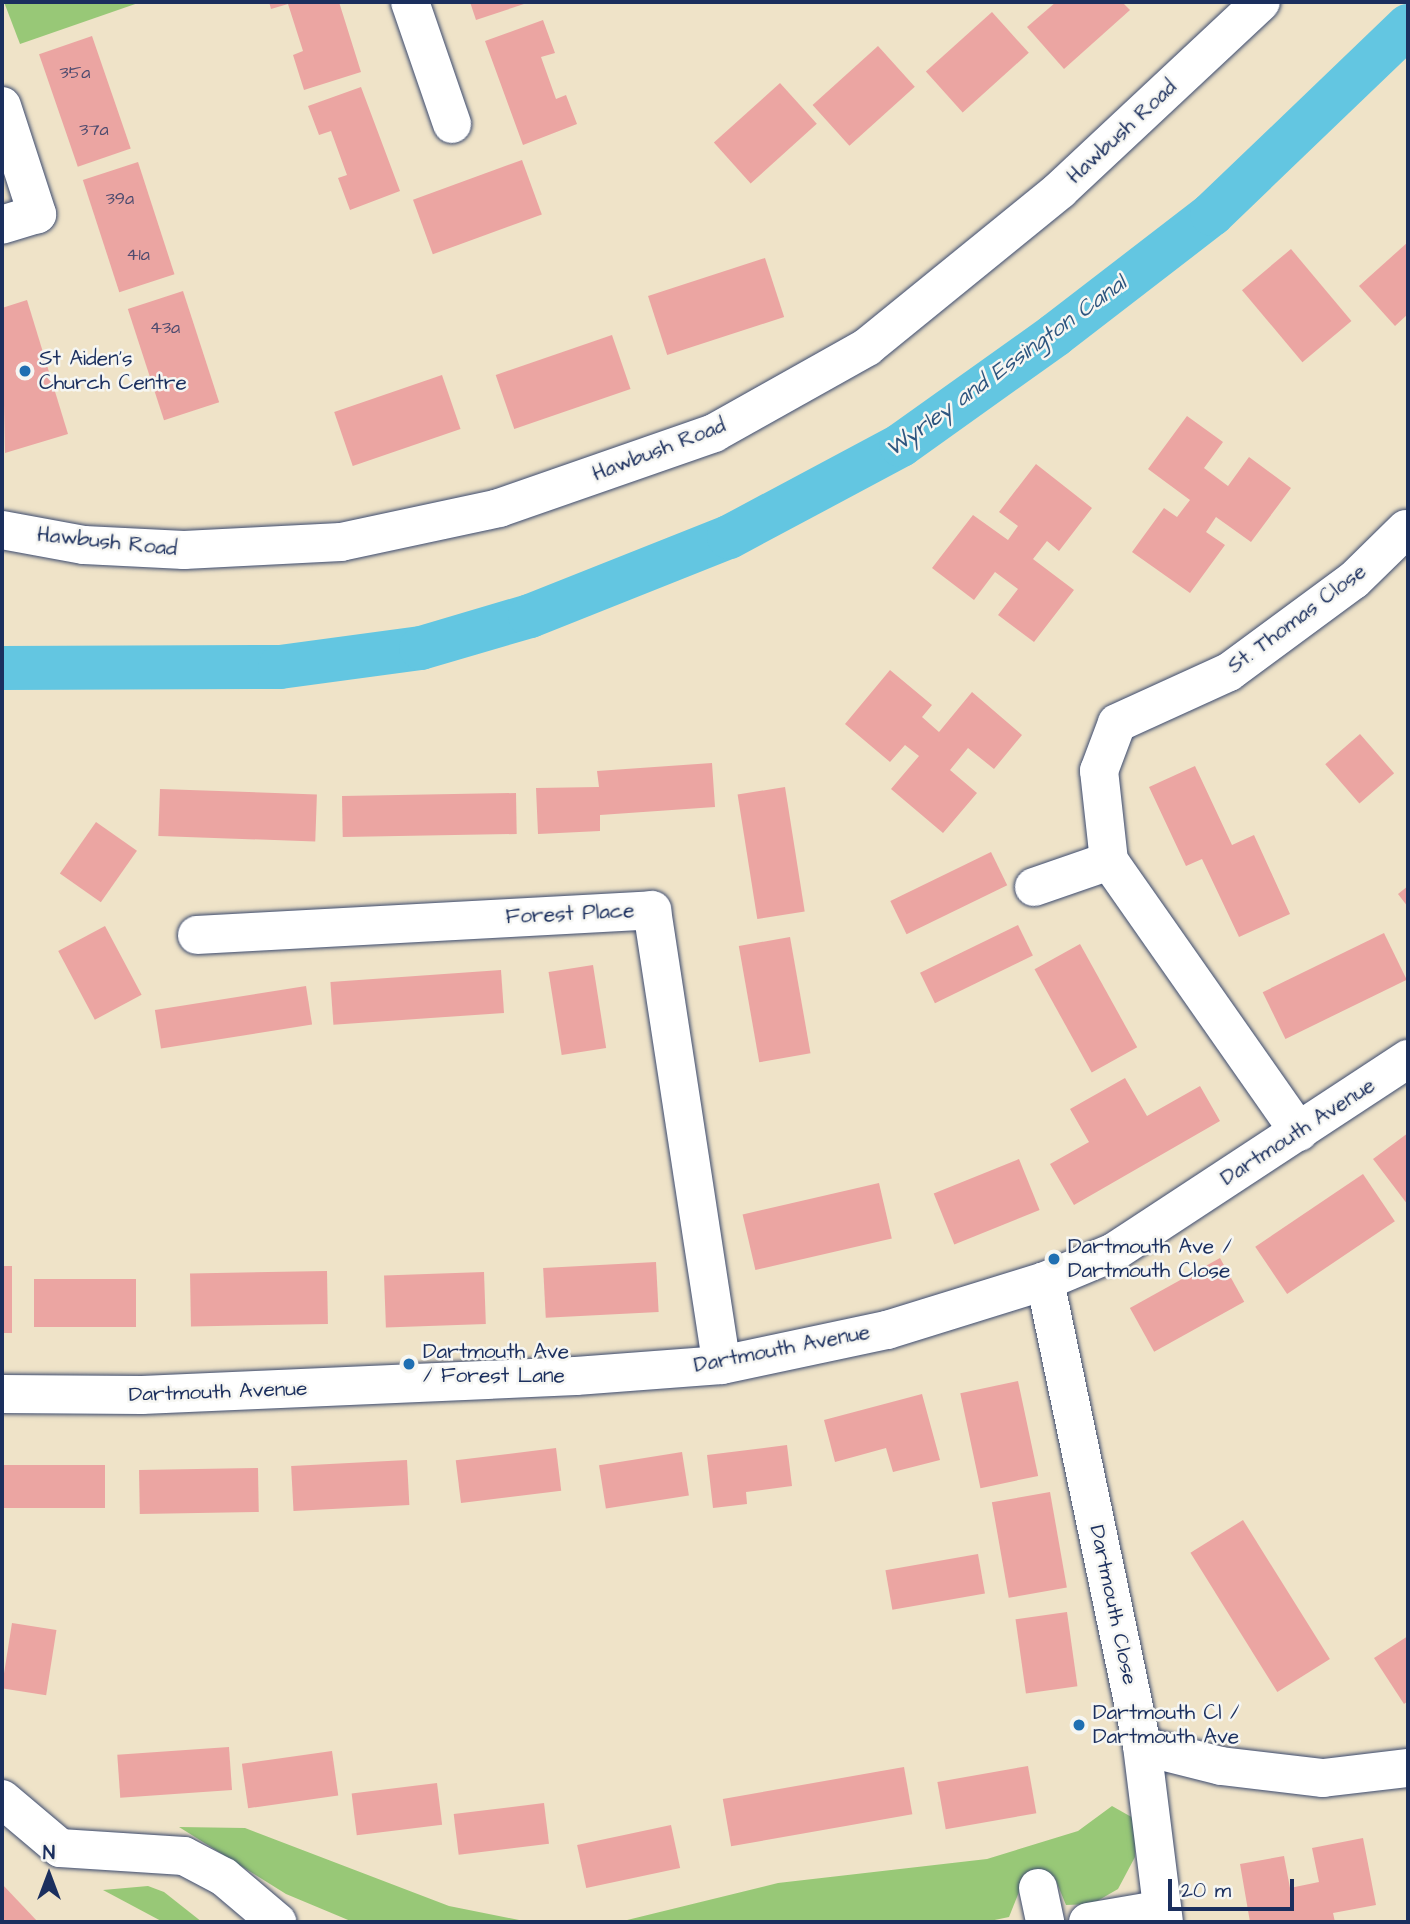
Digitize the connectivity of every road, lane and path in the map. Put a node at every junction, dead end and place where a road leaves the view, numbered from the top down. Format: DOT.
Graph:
graph roads {
  1 [pos="410,2"];
  2 [pos="1261,2"];
  3 [pos="2,106"];
  4 [pos="452,124"];
  5 [pos="2,225"];
  6 [pos="1406,528"];
  7 [pos="2,530"];
  8 [pos="1109,861"];
  9 [pos="1034,887"];
  10 [pos="197,935"];
  11 [pos="1408,1059"];
  12 [pos="1300,1132"];
  13 [pos="1045,1281"];
  14 [pos="722,1365"];
  15 [pos="2,1394"];
  16 [pos="1142,1746"];
  17 [pos="1408,1768"];
  18 [pos="2,1799"];
  19 [pos="1161,1916"];
  20 [pos="276,1922"];
  21 [pos="1088,1922"];
  1 -- 4 [label="street"];
  2 -- 7 [label="street, Hawbush Road"];
  3 -- 5 [label="street"];
  6 -- 8 [label="street, St. Thomas Close"];
  8 -- 9 [label="street"];
  8 -- 12 [label="street, St. Thomas Close"];
  10 -- 14 [label="street, Forest Place"];
  11 -- 12 [label="street, Dartmouth Avenue"];
  12 -- 13 [label="street, Dartmouth Avenue"];
  13 -- 14 [label="street, Dartmouth Avenue"];
  13 -- 16 [label="street, Dartmouth Close"];
  14 -- 15 [label="street, Dartmouth Avenue"];
  16 -- 17 [label="street"];
  16 -- 19 [label="street, Dartmouth Close"];
  18 -- 20 [label="street"];
  19 -- 21 [label="street"];
}
